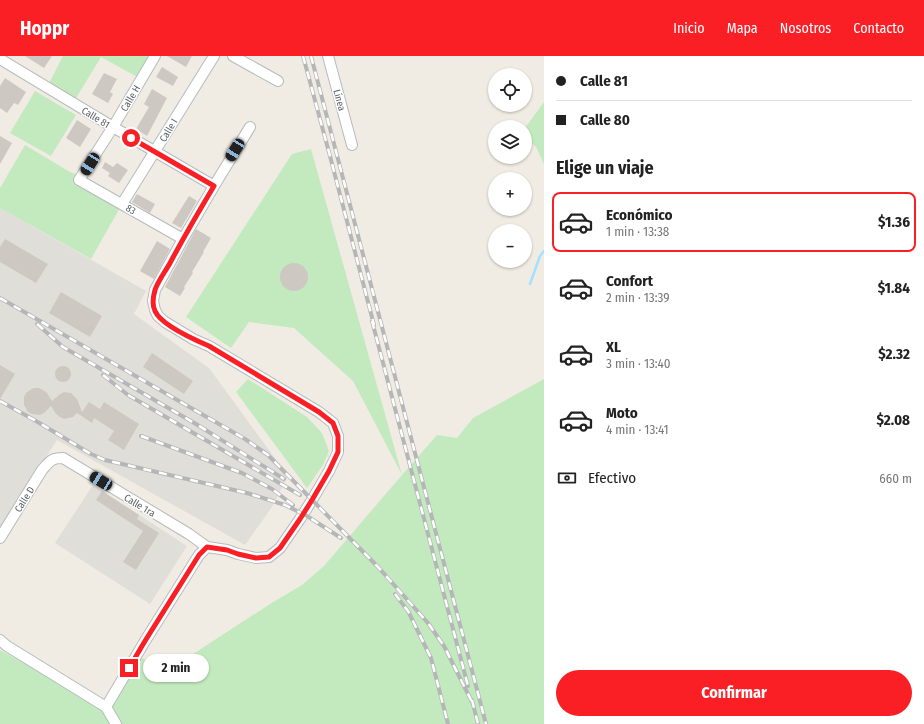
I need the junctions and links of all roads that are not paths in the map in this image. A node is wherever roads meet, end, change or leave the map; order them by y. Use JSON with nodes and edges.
{"nodes":[{"id":1,"x":155,"y":56,"type":"edge"},
{"id":2,"x":214,"y":56,"type":"edge"},
{"id":3,"x":233,"y":56,"type":"edge"},
{"id":4,"x":328,"y":56,"type":"edge"},
{"id":5,"x":0,"y":59,"type":"edge"},
{"id":6,"x":278,"y":81,"type":"dead end"},
{"id":7,"x":113,"y":127,"type":"junction"},
{"id":8,"x":250,"y":127,"type":"dead end"},
{"id":9,"x":352,"y":145,"type":"dead end"},
{"id":10,"x":155,"y":152,"type":"junction"},
{"id":11,"x":79,"y":180,"type":"joint"},
{"id":12,"x":214,"y":186,"type":"junction"},
{"id":13,"x":122,"y":204,"type":"junction"},
{"id":14,"x":183,"y":239,"type":"junction"},
{"id":15,"x":50,"y":462,"type":"joint"},
{"id":16,"x":0,"y":538,"type":"edge"},
{"id":17,"x":207,"y":547,"type":"junction"},
{"id":18,"x":0,"y":640,"type":"edge"},
{"id":19,"x":106,"y":707,"type":"junction"},
{"id":20,"x":116,"y":724,"type":"edge"}],
"edges":[{"from":1,"to":7,"type":"street","name":"Calle H"},
{"from":2,"to":10,"type":"street","name":"Calle I"},
{"from":3,"to":6,"type":"street"},
{"from":4,"to":9,"type":"street","name":"Línea"},
{"from":5,"to":7,"type":"street","name":"Calle 81"},
{"from":7,"to":10,"type":"street","name":"Calle 81"},
{"from":7,"to":11,"type":"street","name":"Calle H"},
{"from":8,"to":12,"type":"street"},
{"from":10,"to":12,"type":"street","name":"Calle 81"},
{"from":10,"to":13,"type":"street","name":"Calle I"},
{"from":11,"to":13,"type":"street","name":"83"},
{"from":12,"to":14,"type":"street"},
{"from":13,"to":14,"type":"street","name":"83"},
{"from":14,"to":17,"type":"street"},
{"from":15,"to":16,"type":"street","name":"Calle D"},
{"from":15,"to":17,"type":"street","name":"Calle 1ra"},
{"from":17,"to":19,"type":"street"},
{"from":18,"to":19,"type":"street"},
{"from":19,"to":20,"type":"street"}]}
